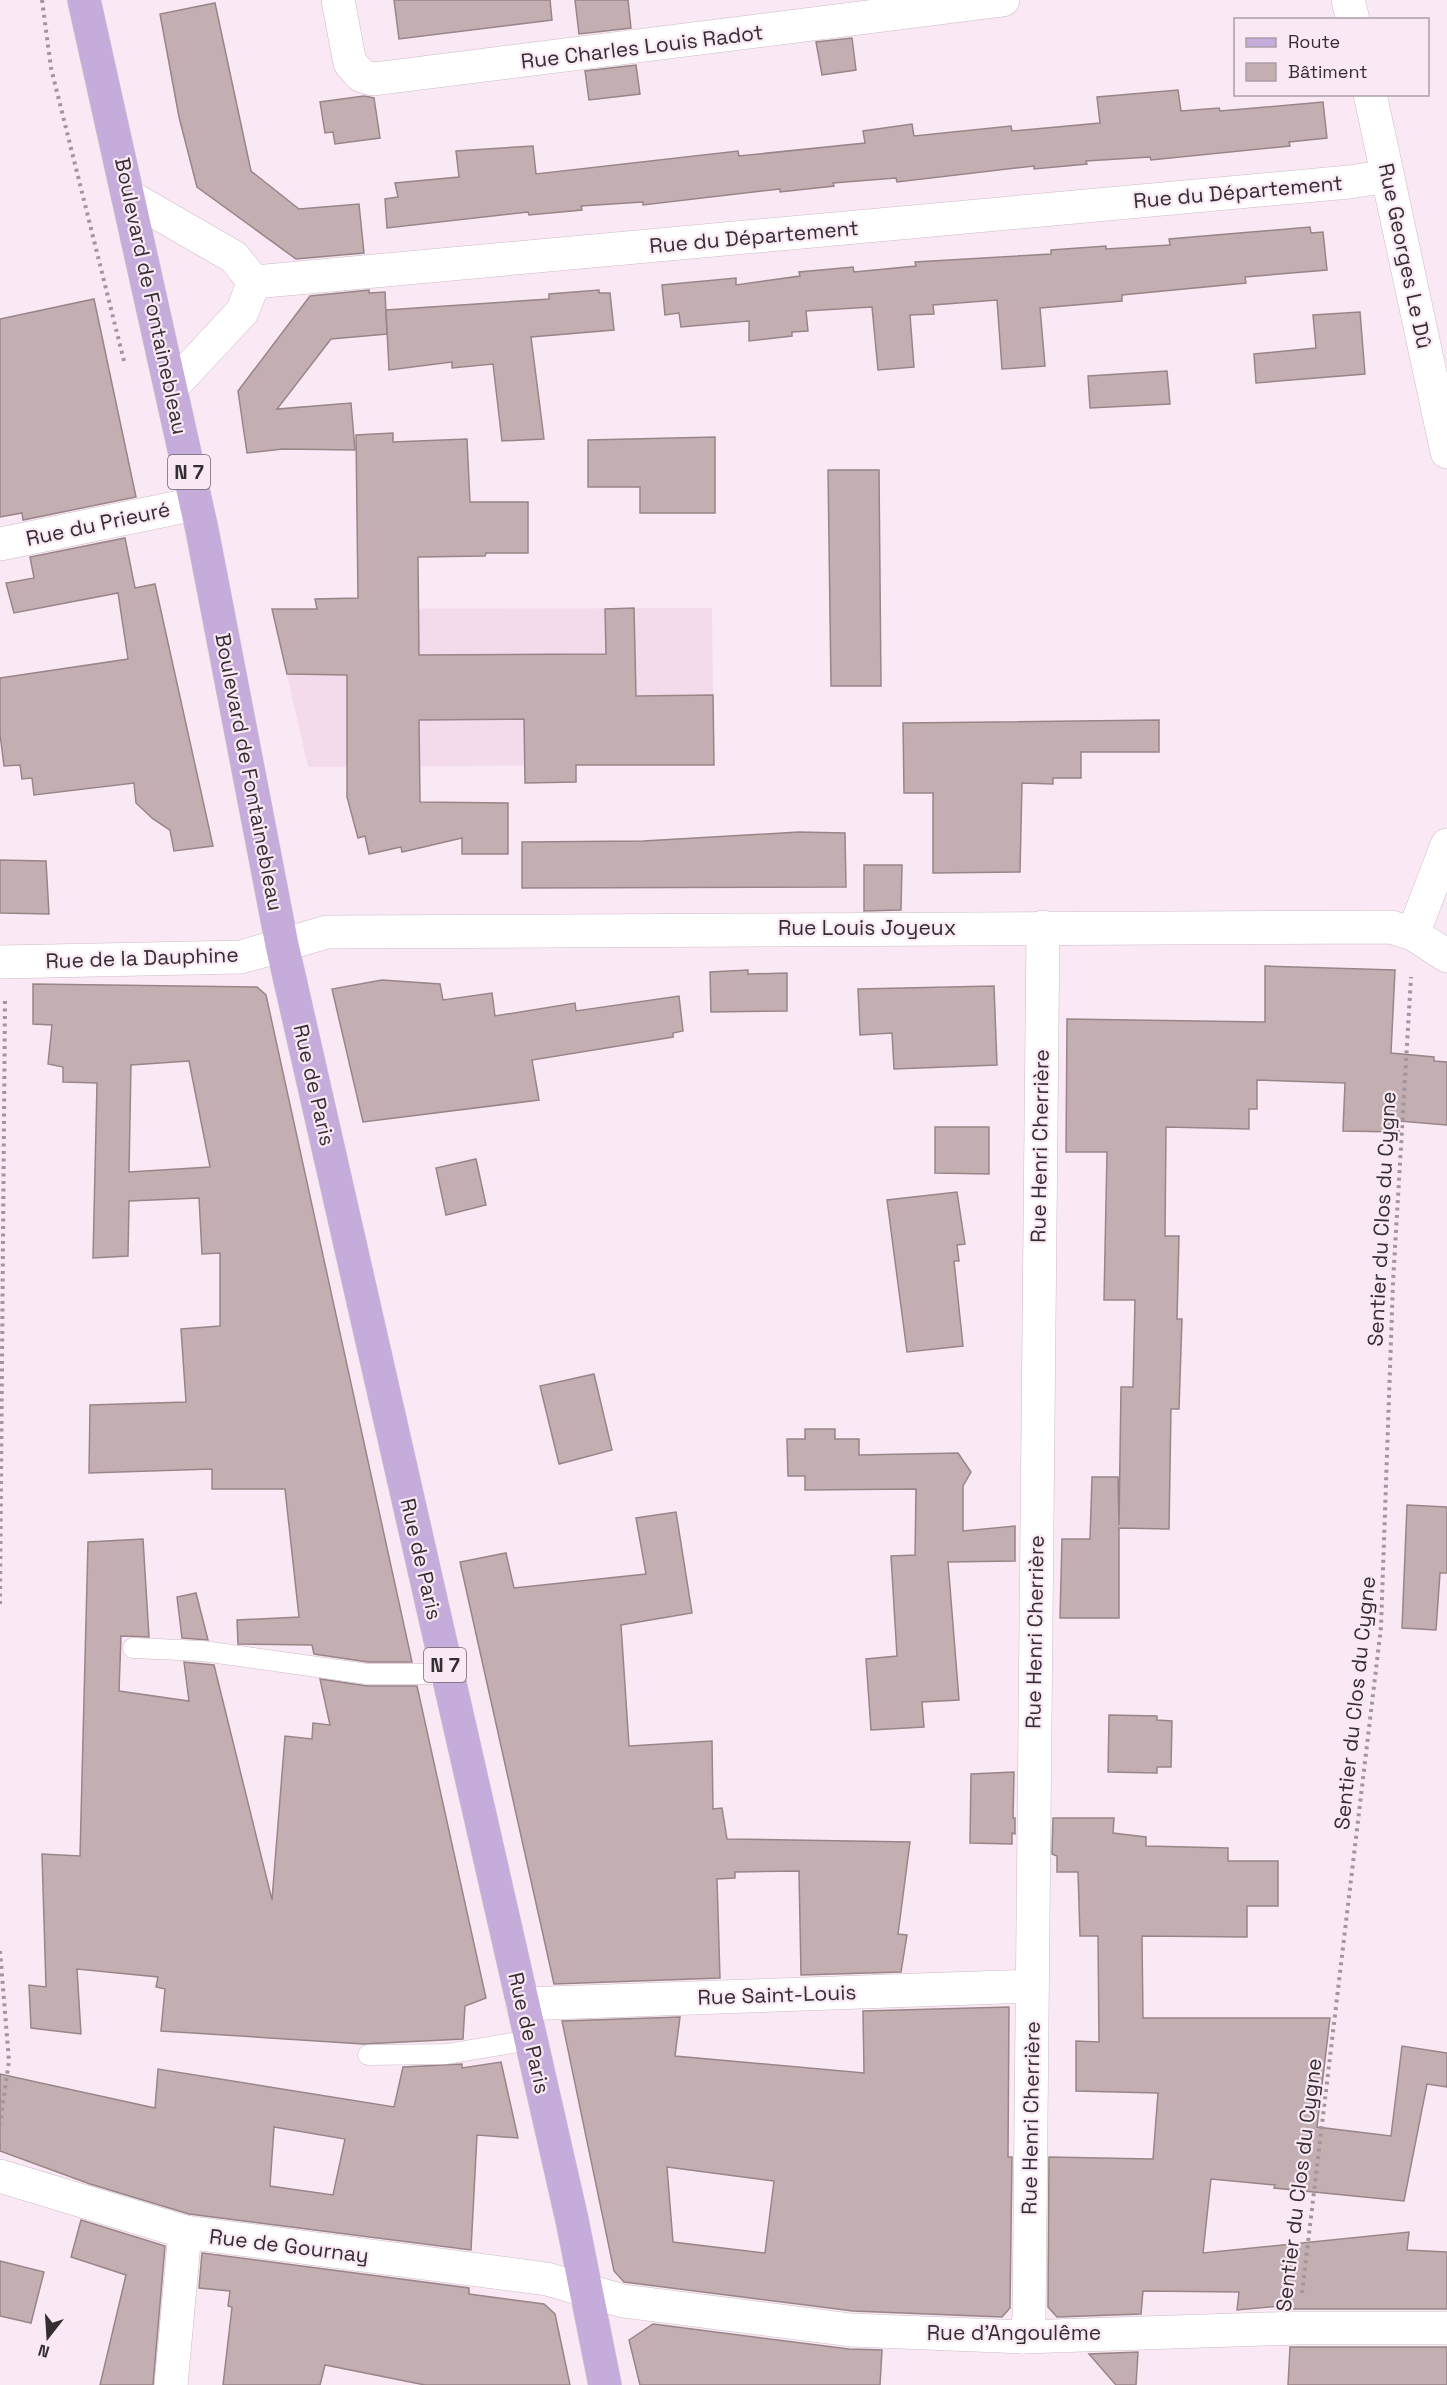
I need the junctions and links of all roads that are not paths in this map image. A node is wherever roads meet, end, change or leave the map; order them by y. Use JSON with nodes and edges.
{"nodes":[{"id":1,"x":84,"y":0,"type":"edge"},
{"id":2,"x":338,"y":0,"type":"edge"},
{"id":3,"x":1003,"y":0,"type":"edge"},
{"id":4,"x":1348,"y":0,"type":"edge"},
{"id":5,"x":1352,"y":18,"type":"edge"},
{"id":6,"x":1370,"y":96,"type":"edge"},
{"id":7,"x":1388,"y":176,"type":"junction"},
{"id":8,"x":130,"y":197,"type":"junction"},
{"id":9,"x":254,"y":282,"type":"junction"},
{"id":10,"x":172,"y":387,"type":"junction"},
{"id":11,"x":1447,"y":452,"type":"edge"},
{"id":12,"x":195,"y":504,"type":"junction"},
{"id":13,"x":0,"y":544,"type":"edge"},
{"id":14,"x":1447,"y":845,"type":"edge"},
{"id":15,"x":1043,"y":927,"type":"junction"},
{"id":16,"x":1413,"y":934,"type":"junction"},
{"id":17,"x":282,"y":945,"type":"junction"},
{"id":18,"x":1447,"y":956,"type":"edge"},
{"id":19,"x":3,"y":962,"type":"edge"},
{"id":20,"x":133,"y":1648,"type":"dead end"},
{"id":21,"x":447,"y":1674,"type":"junction"},
{"id":22,"x":1032,"y":1986,"type":"junction"},
{"id":23,"x":522,"y":2004,"type":"junction"},
{"id":24,"x":530,"y":2040,"type":"junction"},
{"id":25,"x":369,"y":2055,"type":"dead end"},
{"id":26,"x":0,"y":2176,"type":"edge"},
{"id":27,"x":186,"y":2232,"type":"junction"},
{"id":28,"x":585,"y":2288,"type":"junction"},
{"id":29,"x":1447,"y":2328,"type":"edge"},
{"id":30,"x":1023,"y":2337,"type":"junction"},
{"id":31,"x":171,"y":2385,"type":"edge"},
{"id":32,"x":605,"y":2385,"type":"edge"}],
"edges":[{"from":1,"to":8,"type":"main road","name":"Boulevard de Fontainebleau","number":"N 7"},
{"from":2,"to":3,"type":"street","name":"Rue Charles Louis Radot"},
{"from":4,"to":5,"type":"street"},
{"from":6,"to":7,"type":"street","name":"Rue Georges Le Dû"},
{"from":7,"to":9,"type":"street","name":"Rue du Département"},
{"from":7,"to":11,"type":"street","name":"Rue Georges Le Dû"},
{"from":8,"to":9,"type":"street"},
{"from":8,"to":10,"type":"main road","name":"Boulevard de Fontainebleau","number":"N 7"},
{"from":9,"to":10,"type":"street"},
{"from":10,"to":12,"type":"main road","name":"Boulevard de Fontainebleau","number":"N 7"},
{"from":12,"to":13,"type":"street","name":"Rue du Prieuré"},
{"from":12,"to":17,"type":"main road","name":"Boulevard de Fontainebleau","number":"N 7"},
{"from":14,"to":16,"type":"street"},
{"from":15,"to":16,"type":"street","name":"Rue Louis Joyeux"},
{"from":15,"to":17,"type":"street","name":"Rue Louis Joyeux"},
{"from":15,"to":22,"type":"street","name":"Rue Henri Cherrière"},
{"from":16,"to":18,"type":"street","name":"Rue Louis Joyeux"},
{"from":17,"to":19,"type":"street","name":"Rue de la Dauphine"},
{"from":17,"to":21,"type":"main road","name":"Rue de Paris","number":"N 7"},
{"from":20,"to":21,"type":"lane"},
{"from":21,"to":23,"type":"main road","name":"Rue de Paris","number":"N 7"},
{"from":22,"to":23,"type":"street","name":"Rue Saint-Louis"},
{"from":22,"to":30,"type":"street","name":"Rue Henri Cherrière"},
{"from":23,"to":24,"type":"main road","name":"Rue de Paris","number":"N 7"},
{"from":24,"to":25,"type":"lane"},
{"from":24,"to":28,"type":"main road","name":"Rue de Paris","number":"N 7"},
{"from":26,"to":27,"type":"street","name":"Rue de Gournay"},
{"from":27,"to":28,"type":"street","name":"Rue de Gournay"},
{"from":27,"to":31,"type":"street"},
{"from":28,"to":30,"type":"street","name":"Rue d'Angoulême"},
{"from":28,"to":32,"type":"main road","name":"Rue de Paris","number":"N 7"},
{"from":29,"to":30,"type":"street","name":"Rue d'Angoulême"}]}
